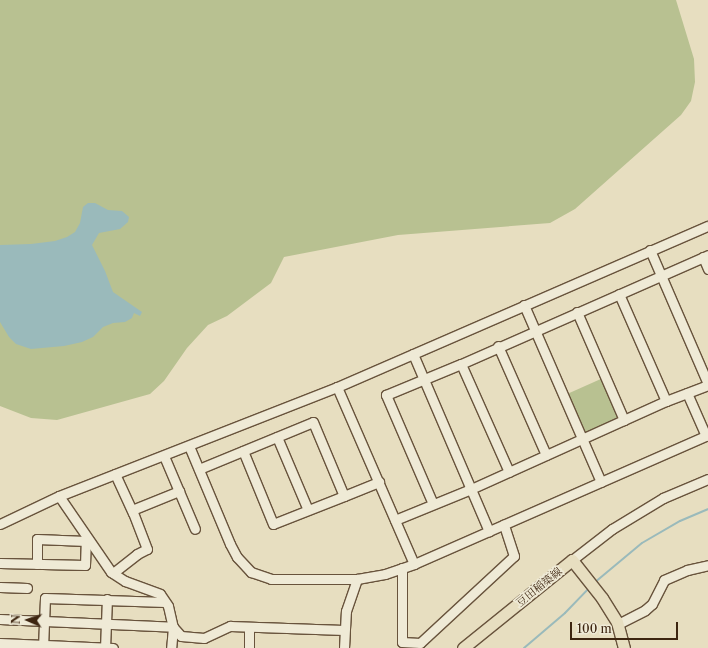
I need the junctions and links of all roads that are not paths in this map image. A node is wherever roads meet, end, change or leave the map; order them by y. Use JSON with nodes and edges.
{"nodes":[{"id":1,"x":708,"y":226,"type":"edge"},
{"id":2,"x":650,"y":250,"type":"junction"},
{"id":3,"x":706,"y":256,"type":"edge"},
{"id":4,"x":708,"y":268,"type":"edge"},
{"id":5,"x":661,"y":276,"type":"junction"},
{"id":6,"x":619,"y":294,"type":"junction"},
{"id":7,"x":524,"y":305,"type":"junction"},
{"id":8,"x":577,"y":312,"type":"junction"},
{"id":9,"x":536,"y":330,"type":"junction"},
{"id":10,"x":498,"y":346,"type":"junction"},
{"id":11,"x":413,"y":354,"type":"junction"},
{"id":12,"x":461,"y":364,"type":"junction"},
{"id":13,"x":424,"y":379,"type":"junction"},
{"id":14,"x":708,"y":384,"type":"edge"},
{"id":15,"x":337,"y":387,"type":"junction"},
{"id":16,"x":687,"y":393,"type":"junction"},
{"id":17,"x":666,"y":401,"type":"junction"},
{"id":18,"x":624,"y":420,"type":"junction"},
{"id":19,"x":707,"y":435,"type":"edge"},
{"id":20,"x":277,"y":437,"type":"junction"},
{"id":21,"x":583,"y":439,"type":"junction"},
{"id":22,"x":189,"y":446,"type":"junction"},
{"id":23,"x":243,"y":451,"type":"junction"},
{"id":24,"x":546,"y":455,"type":"junction"},
{"id":25,"x":164,"y":456,"type":"junction"},
{"id":26,"x":199,"y":469,"type":"junction"},
{"id":27,"x":508,"y":472,"type":"junction"},
{"id":28,"x":115,"y":474,"type":"junction"},
{"id":29,"x":708,"y":478,"type":"edge"},
{"id":30,"x":379,"y":482,"type":"junction"},
{"id":31,"x":602,"y":482,"type":"junction"},
{"id":32,"x":471,"y":489,"type":"junction"},
{"id":33,"x":179,"y":491,"type":"junction"},
{"id":34,"x":59,"y":496,"type":"junction"},
{"id":35,"x":344,"y":496,"type":"junction"},
{"id":36,"x":433,"y":504,"type":"junction"},
{"id":37,"x":132,"y":510,"type":"junction"},
{"id":38,"x":308,"y":510,"type":"junction"},
{"id":39,"x":395,"y":520,"type":"junction"},
{"id":40,"x":0,"y":524,"type":"edge"},
{"id":41,"x":504,"y":525,"type":"junction"},
{"id":42,"x":195,"y":529,"type":"dead end"},
{"id":43,"x":489,"y":531,"type":"junction"},
{"id":44,"x":86,"y":539,"type":"junction"},
{"id":45,"x":572,"y":560,"type":"junction"},
{"id":46,"x":0,"y":563,"type":"edge"},
{"id":47,"x":37,"y":564,"type":"junction"},
{"id":48,"x":414,"y":564,"type":"junction"},
{"id":49,"x":708,"y":565,"type":"edge"},
{"id":50,"x":402,"y":568,"type":"junction"},
{"id":51,"x":113,"y":573,"type":"junction"},
{"id":52,"x":357,"y":579,"type":"junction"},
{"id":53,"x":0,"y":587,"type":"edge"},
{"id":54,"x":27,"y":588,"type":"dead end"},
{"id":55,"x":107,"y":599,"type":"junction"},
{"id":56,"x":165,"y":602,"type":"junction"},
{"id":57,"x":0,"y":619,"type":"edge"},
{"id":58,"x":44,"y":621,"type":"junction"},
{"id":59,"x":106,"y":623,"type":"junction"},
{"id":60,"x":617,"y":623,"type":"junction"},
{"id":61,"x":173,"y":627,"type":"junction"},
{"id":62,"x":249,"y":627,"type":"junction"},
{"id":63,"x":344,"y":630,"type":"junction"},
{"id":64,"x":0,"y":643,"type":"edge"},
{"id":65,"x":43,"y":647,"type":"edge"},
{"id":66,"x":106,"y":648,"type":"edge"},
{"id":67,"x":113,"y":648,"type":"edge"},
{"id":68,"x":171,"y":648,"type":"edge"},
{"id":69,"x":249,"y":648,"type":"edge"},
{"id":70,"x":344,"y":648,"type":"edge"},
{"id":71,"x":463,"y":648,"type":"edge"},
{"id":72,"x":624,"y":648,"type":"edge"}],
"edges":[{"from":1,"to":2,"type":"street"},
{"from":2,"to":5,"type":"street"},
{"from":2,"to":7,"type":"street"},
{"from":3,"to":4,"type":"street"},
{"from":3,"to":5,"type":"street"},
{"from":5,"to":6,"type":"street"},
{"from":5,"to":14,"type":"street"},
{"from":6,"to":8,"type":"street"},
{"from":6,"to":17,"type":"street"},
{"from":7,"to":9,"type":"street"},
{"from":7,"to":11,"type":"street"},
{"from":8,"to":9,"type":"street"},
{"from":8,"to":18,"type":"street"},
{"from":9,"to":10,"type":"street"},
{"from":9,"to":21,"type":"street"},
{"from":10,"to":12,"type":"street"},
{"from":10,"to":24,"type":"street"},
{"from":11,"to":13,"type":"street"},
{"from":11,"to":15,"type":"street"},
{"from":12,"to":13,"type":"street"},
{"from":12,"to":27,"type":"street"},
{"from":13,"to":32,"type":"street"},
{"from":13,"to":36,"type":"street"},
{"from":14,"to":16,"type":"street"},
{"from":15,"to":22,"type":"street"},
{"from":15,"to":30,"type":"street"},
{"from":16,"to":17,"type":"street"},
{"from":16,"to":19,"type":"street"},
{"from":17,"to":18,"type":"street"},
{"from":18,"to":21,"type":"street"},
{"from":19,"to":31,"type":"street"},
{"from":20,"to":23,"type":"street"},
{"from":20,"to":35,"type":"street"},
{"from":20,"to":38,"type":"street"},
{"from":21,"to":24,"type":"street"},
{"from":21,"to":31,"type":"street"},
{"from":22,"to":25,"type":"street"},
{"from":22,"to":26,"type":"street"},
{"from":23,"to":26,"type":"street"},
{"from":23,"to":38,"type":"street"},
{"from":24,"to":27,"type":"street"},
{"from":25,"to":28,"type":"street"},
{"from":25,"to":33,"type":"street"},
{"from":26,"to":52,"type":"street"},
{"from":27,"to":32,"type":"street"},
{"from":28,"to":34,"type":"street"},
{"from":28,"to":37,"type":"street"},
{"from":29,"to":45,"type":"street"},
{"from":30,"to":35,"type":"street"},
{"from":30,"to":39,"type":"street"},
{"from":31,"to":41,"type":"street"},
{"from":32,"to":36,"type":"street"},
{"from":32,"to":43,"type":"street"},
{"from":33,"to":37,"type":"street"},
{"from":33,"to":42,"type":"street"},
{"from":34,"to":40,"type":"street"},
{"from":34,"to":44,"type":"street"},
{"from":35,"to":38,"type":"street"},
{"from":36,"to":39,"type":"street"},
{"from":37,"to":51,"type":"street"},
{"from":39,"to":48,"type":"street"},
{"from":41,"to":43,"type":"street"},
{"from":41,"to":50,"type":"street"},
{"from":43,"to":48,"type":"street"},
{"from":44,"to":47,"type":"street"},
{"from":44,"to":47,"type":"street"},
{"from":44,"to":51,"type":"street"},
{"from":45,"to":60,"type":"main road","name":"豆田稲築線"},
{"from":45,"to":71,"type":"main road","name":"豆田稲築線"},
{"from":46,"to":47,"type":"street"},
{"from":48,"to":50,"type":"street"},
{"from":49,"to":60,"type":"street"},
{"from":50,"to":52,"type":"street"},
{"from":51,"to":56,"type":"street"},
{"from":52,"to":63,"type":"street"},
{"from":53,"to":54,"type":"street"},
{"from":55,"to":56,"type":"street"},
{"from":55,"to":58,"type":"street"},
{"from":55,"to":59,"type":"street"},
{"from":56,"to":61,"type":"street"},
{"from":57,"to":58,"type":"street"},
{"from":58,"to":59,"type":"street"},
{"from":58,"to":65,"type":"street"},
{"from":59,"to":61,"type":"street"},
{"from":59,"to":66,"type":"street"},
{"from":60,"to":72,"type":"main road","name":"豆田稲築線"},
{"from":61,"to":62,"type":"street"},
{"from":61,"to":68,"type":"street"},
{"from":62,"to":63,"type":"street"},
{"from":62,"to":69,"type":"street"},
{"from":63,"to":70,"type":"street"},
{"from":64,"to":65,"type":"street"},
{"from":65,"to":66,"type":"street"},
{"from":66,"to":67,"type":"street"}]}
